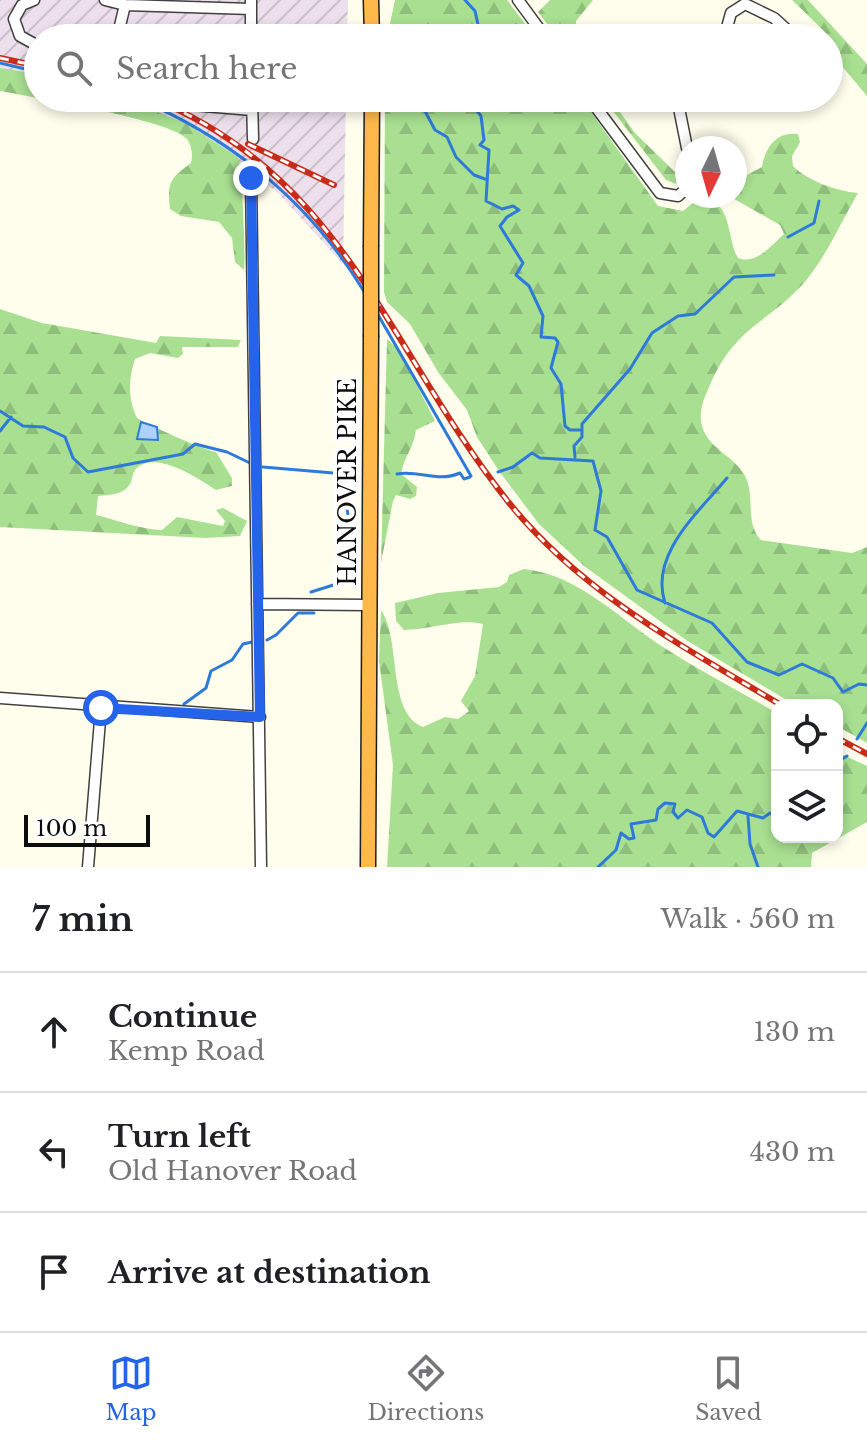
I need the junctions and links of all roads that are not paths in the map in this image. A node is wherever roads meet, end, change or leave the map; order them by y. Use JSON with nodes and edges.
{"nodes":[{"id":1,"x":34,"y":0,"type":"edge"},
{"id":2,"x":105,"y":0,"type":"edge"},
{"id":3,"x":371,"y":0,"type":"edge"},
{"id":4,"x":518,"y":0,"type":"edge"},
{"id":5,"x":251,"y":4,"type":"edge"},
{"id":6,"x":125,"y":5,"type":"junction"},
{"id":7,"x":120,"y":24,"type":"edge"},
{"id":8,"x":372,"y":24,"type":"edge"},
{"id":9,"x":536,"y":24,"type":"edge"},
{"id":10,"x":728,"y":24,"type":"edge"},
{"id":11,"x":781,"y":24,"type":"edge"},
{"id":12,"x":24,"y":38,"type":"edge"},
{"id":13,"x":252,"y":112,"type":"edge"},
{"id":14,"x":372,"y":112,"type":"edge"},
{"id":15,"x":599,"y":112,"type":"edge"},
{"id":16,"x":680,"y":112,"type":"edge"},
{"id":17,"x":685,"y":136,"type":"edge"},
{"id":18,"x":253,"y":139,"type":"dead end"},
{"id":19,"x":251,"y":178,"type":"dead end"},
{"id":20,"x":675,"y":196,"type":"edge"},
{"id":21,"x":257,"y":604,"type":"junction"},
{"id":22,"x":369,"y":605,"type":"junction"},
{"id":23,"x":0,"y":698,"type":"edge"},
{"id":24,"x":101,"y":708,"type":"junction"},
{"id":25,"x":260,"y":717,"type":"junction"},
{"id":26,"x":88,"y":867,"type":"edge"},
{"id":27,"x":261,"y":867,"type":"edge"},
{"id":28,"x":368,"y":867,"type":"edge"}],
"edges":[{"from":1,"to":12,"type":"street"},
{"from":2,"to":6,"type":"street"},
{"from":3,"to":8,"type":"highway"},
{"from":4,"to":9,"type":"street"},
{"from":5,"to":6,"type":"street"},
{"from":6,"to":7,"type":"street"},
{"from":10,"to":11,"type":"street"},
{"from":13,"to":18,"type":"street"},
{"from":14,"to":22,"type":"highway","name":"HANOVER PIKE","bridge":true},
{"from":15,"to":20,"type":"street"},
{"from":16,"to":17,"type":"street"},
{"from":19,"to":21,"type":"street"},
{"from":21,"to":22,"type":"street"},
{"from":21,"to":25,"type":"street"},
{"from":22,"to":28,"type":"highway","name":"HANOVER PIKE"},
{"from":23,"to":24,"type":"street"},
{"from":24,"to":25,"type":"street"},
{"from":24,"to":26,"type":"street"},
{"from":25,"to":27,"type":"street"}]}
